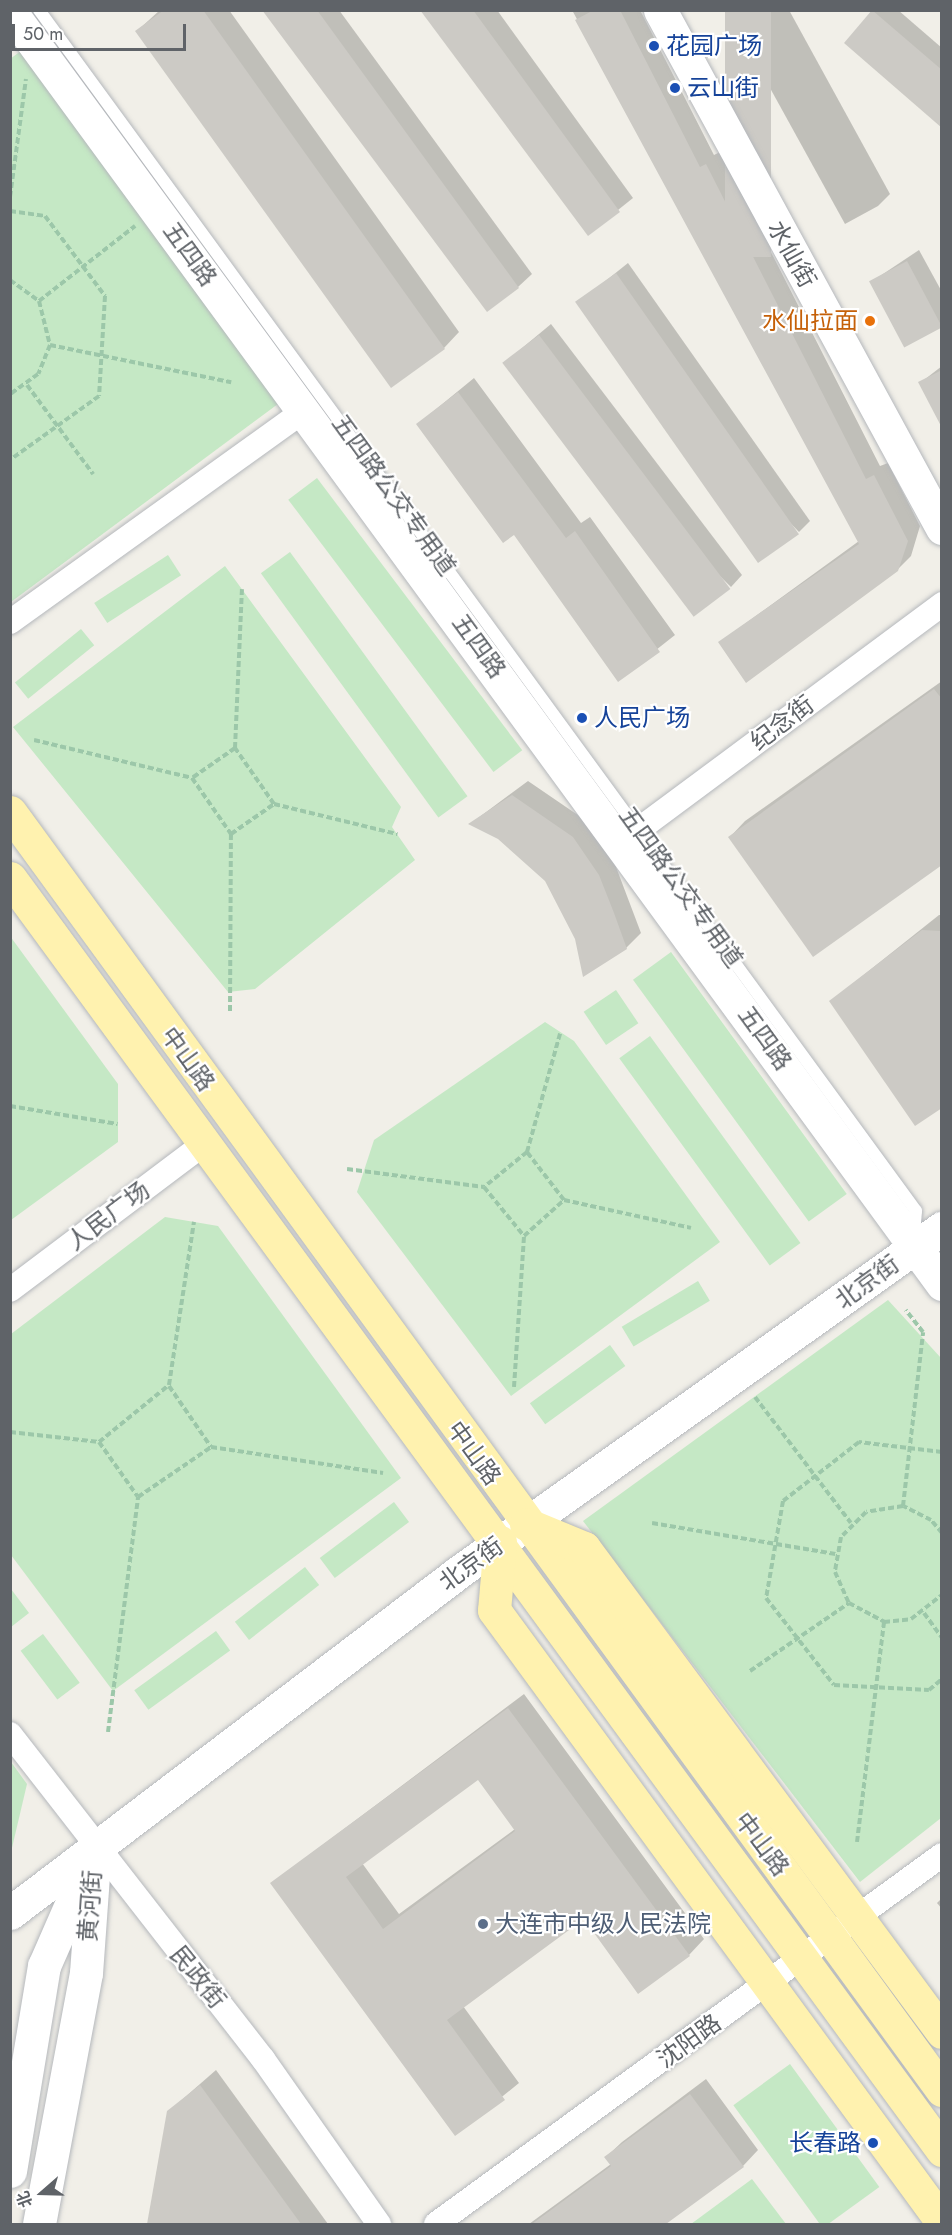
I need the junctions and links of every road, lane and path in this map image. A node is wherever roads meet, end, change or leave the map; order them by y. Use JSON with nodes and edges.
{"nodes":[{"id":1,"x":660,"y":10,"type":"edge"},
{"id":2,"x":28,"y":18,"type":"edge"},
{"id":3,"x":27,"y":72,"type":"dead end"},
{"id":4,"x":10,"y":197,"type":"edge"},
{"id":5,"x":10,"y":211,"type":"edge"},
{"id":6,"x":143,"y":220,"type":"dead end"},
{"id":7,"x":83,"y":267,"type":"junction"},
{"id":8,"x":10,"y":280,"type":"edge"},
{"id":9,"x":39,"y":302,"type":"junction"},
{"id":10,"x":50,"y":345,"type":"junction"},
{"id":11,"x":101,"y":355,"type":"junction"},
{"id":12,"x":231,"y":382,"type":"dead end"},
{"id":13,"x":27,"y":385,"type":"junction"},
{"id":14,"x":10,"y":394,"type":"edge"},
{"id":15,"x":306,"y":409,"type":"junction"},
{"id":16,"x":57,"y":426,"type":"junction"},
{"id":17,"x":10,"y":460,"type":"edge"},
{"id":18,"x":93,"y":474,"type":"dead end"},
{"id":19,"x":942,"y":528,"type":"edge"},
{"id":20,"x":242,"y":589,"type":"dead end"},
{"id":21,"x":942,"y":604,"type":"edge"},
{"id":22,"x":10,"y":622,"type":"edge"},
{"id":23,"x":34,"y":740,"type":"dead end"},
{"id":24,"x":235,"y":748,"type":"junction"},
{"id":25,"x":192,"y":778,"type":"junction"},
{"id":26,"x":274,"y":804,"type":"junction"},
{"id":27,"x":10,"y":812,"type":"edge"},
{"id":28,"x":231,"y":834,"type":"junction"},
{"id":29,"x":397,"y":834,"type":"dead end"},
{"id":30,"x":630,"y":836,"type":"junction"},
{"id":31,"x":10,"y":878,"type":"edge"},
{"id":32,"x":230,"y":1011,"type":"dead end"},
{"id":33,"x":560,"y":1034,"type":"dead end"},
{"id":34,"x":10,"y":1106,"type":"edge"},
{"id":35,"x":118,"y":1124,"type":"dead end"},
{"id":36,"x":205,"y":1143,"type":"junction"},
{"id":37,"x":527,"y":1152,"type":"junction"},
{"id":38,"x":347,"y":1169,"type":"dead end"},
{"id":39,"x":484,"y":1187,"type":"junction"},
{"id":40,"x":564,"y":1200,"type":"junction"},
{"id":41,"x":194,"y":1222,"type":"dead end"},
{"id":42,"x":691,"y":1228,"type":"dead end"},
{"id":43,"x":942,"y":1228,"type":"edge"},
{"id":44,"x":524,"y":1236,"type":"junction"},
{"id":45,"x":913,"y":1249,"type":"junction"},
{"id":46,"x":942,"y":1284,"type":"edge"},
{"id":47,"x":10,"y":1290,"type":"edge"},
{"id":48,"x":906,"y":1310,"type":"dead end"},
{"id":49,"x":169,"y":1385,"type":"junction"},
{"id":50,"x":514,"y":1387,"type":"dead end"},
{"id":51,"x":755,"y":1397,"type":"dead end"},
{"id":52,"x":10,"y":1432,"type":"edge"},
{"id":53,"x":99,"y":1442,"type":"junction"},
{"id":54,"x":211,"y":1447,"type":"junction"},
{"id":55,"x":909,"y":1448,"type":"junction"},
{"id":56,"x":942,"y":1452,"type":"edge"},
{"id":57,"x":383,"y":1473,"type":"dead end"},
{"id":58,"x":815,"y":1476,"type":"junction"},
{"id":59,"x":571,"y":1492,"type":"junction"},
{"id":60,"x":138,"y":1497,"type":"junction"},
{"id":61,"x":470,"y":1503,"type":"junction"},
{"id":62,"x":903,"y":1506,"type":"junction"},
{"id":63,"x":652,"y":1523,"type":"dead end"},
{"id":64,"x":851,"y":1523,"type":"junction"},
{"id":65,"x":942,"y":1532,"type":"edge"},
{"id":66,"x":513,"y":1533,"type":"junction"},
{"id":67,"x":776,"y":1544,"type":"junction"},
{"id":68,"x":584,"y":1548,"type":"junction"},
{"id":69,"x":835,"y":1554,"type":"junction"},
{"id":70,"x":460,"y":1571,"type":"junction"},
{"id":71,"x":942,"y":1595,"type":"edge"},
{"id":72,"x":849,"y":1603,"type":"junction"},
{"id":73,"x":924,"y":1613,"type":"junction"},
{"id":74,"x":884,"y":1622,"type":"junction"},
{"id":75,"x":798,"y":1638,"type":"junction"},
{"id":76,"x":942,"y":1638,"type":"edge"},
{"id":77,"x":750,"y":1671,"type":"dead end"},
{"id":78,"x":942,"y":1679,"type":"edge"},
{"id":79,"x":876,"y":1688,"type":"junction"},
{"id":80,"x":108,"y":1731,"type":"dead end"},
{"id":81,"x":10,"y":1734,"type":"edge"},
{"id":82,"x":857,"y":1842,"type":"dead end"},
{"id":83,"x":95,"y":1848,"type":"junction"},
{"id":84,"x":942,"y":1855,"type":"edge"},
{"id":85,"x":10,"y":1913,"type":"edge"},
{"id":86,"x":857,"y":1917,"type":"junction"},
{"id":87,"x":830,"y":1936,"type":"junction"},
{"id":88,"x":803,"y":1958,"type":"junction"},
{"id":89,"x":766,"y":1984,"type":"junction"},
{"id":90,"x":942,"y":2032,"type":"edge"},
{"id":91,"x":942,"y":2090,"type":"edge"},
{"id":92,"x":942,"y":2150,"type":"edge"},
{"id":93,"x":10,"y":2171,"type":"edge"},
{"id":94,"x":942,"y":2222,"type":"edge"},
{"id":95,"x":39,"y":2224,"type":"edge"},
{"id":96,"x":379,"y":2224,"type":"edge"},
{"id":97,"x":436,"y":2224,"type":"edge"}],
"edges":[{"from":1,"to":19,"type":"main road","name":"水仙街"},
{"from":2,"to":15,"type":"main road","name":"五四路"},
{"from":2,"to":30,"type":"lane","name":"五四路公交专用道"},
{"from":3,"to":4,"type":"path"},
{"from":5,"to":7,"type":"path"},
{"from":6,"to":7,"type":"path"},
{"from":7,"to":9,"type":"path"},
{"from":7,"to":11,"type":"path"},
{"from":8,"to":9,"type":"path"},
{"from":9,"to":10,"type":"path"},
{"from":10,"to":11,"type":"path"},
{"from":10,"to":13,"type":"path"},
{"from":11,"to":12,"type":"path"},
{"from":11,"to":16,"type":"path"},
{"from":13,"to":14,"type":"path"},
{"from":13,"to":16,"type":"path"},
{"from":15,"to":22,"type":"street"},
{"from":15,"to":30,"type":"main road","name":"五四路"},
{"from":16,"to":17,"type":"path"},
{"from":16,"to":18,"type":"path"},
{"from":20,"to":24,"type":"path"},
{"from":21,"to":30,"type":"street","name":"纪念街"},
{"from":23,"to":25,"type":"path"},
{"from":24,"to":25,"type":"path"},
{"from":24,"to":26,"type":"path"},
{"from":25,"to":28,"type":"path"},
{"from":26,"to":28,"type":"path"},
{"from":26,"to":29,"type":"path"},
{"from":27,"to":66,"type":"main road","name":"中山路"},
{"from":28,"to":32,"type":"path"},
{"from":30,"to":45,"type":"main road","name":"五四路"},
{"from":31,"to":36,"type":"main road","name":"中山路"},
{"from":33,"to":37,"type":"path"},
{"from":34,"to":35,"type":"path"},
{"from":36,"to":47,"type":"street","name":"人民广场"},
{"from":36,"to":61,"type":"main road","name":"中山路"},
{"from":37,"to":39,"type":"path"},
{"from":37,"to":40,"type":"path"},
{"from":38,"to":39,"type":"path"},
{"from":39,"to":44,"type":"path"},
{"from":40,"to":42,"type":"path"},
{"from":40,"to":44,"type":"path"},
{"from":41,"to":49,"type":"path"},
{"from":43,"to":45,"type":"main road","name":"北京街"},
{"from":44,"to":50,"type":"path"},
{"from":45,"to":46,"type":"main road","name":"五四路"},
{"from":45,"to":59,"type":"main road","name":"北京街"},
{"from":48,"to":55,"type":"path"},
{"from":49,"to":53,"type":"path"},
{"from":49,"to":54,"type":"path"},
{"from":51,"to":58,"type":"path"},
{"from":52,"to":53,"type":"path"},
{"from":53,"to":60,"type":"path"},
{"from":54,"to":57,"type":"path"},
{"from":54,"to":60,"type":"path"},
{"from":55,"to":56,"type":"path"},
{"from":55,"to":58,"type":"path"},
{"from":55,"to":62,"type":"path"},
{"from":58,"to":64,"type":"path"},
{"from":58,"to":67,"type":"path"},
{"from":59,"to":66,"type":"main road","name":"北京街"},
{"from":59,"to":68,"type":"main road"},
{"from":60,"to":80,"type":"path"},
{"from":61,"to":66,"type":"main road","name":"中山路"},
{"from":61,"to":70,"type":"main road"},
{"from":62,"to":64,"type":"path"},
{"from":62,"to":65,"type":"path"},
{"from":63,"to":67,"type":"path"},
{"from":64,"to":69,"type":"path"},
{"from":66,"to":68,"type":"main road"},
{"from":66,"to":70,"type":"main road","name":"北京街"},
{"from":66,"to":87,"type":"main road","name":"中山路"},
{"from":66,"to":88,"type":"main road","name":"中山路"},
{"from":66,"to":89,"type":"main road"},
{"from":67,"to":69,"type":"path"},
{"from":67,"to":75,"type":"path"},
{"from":68,"to":86,"type":"main road"},
{"from":69,"to":72,"type":"path"},
{"from":70,"to":83,"type":"main road","name":"北京街"},
{"from":71,"to":73,"type":"path"},
{"from":72,"to":74,"type":"path"},
{"from":72,"to":75,"type":"path"},
{"from":73,"to":74,"type":"path"},
{"from":73,"to":76,"type":"path"},
{"from":74,"to":79,"type":"path"},
{"from":75,"to":77,"type":"path"},
{"from":75,"to":79,"type":"path"},
{"from":78,"to":79,"type":"path"},
{"from":79,"to":82,"type":"path"},
{"from":81,"to":83,"type":"street","name":"民政街"},
{"from":83,"to":85,"type":"main road","name":"北京街"},
{"from":83,"to":93,"type":"main road","name":"黄河街"},
{"from":83,"to":95,"type":"main road","name":"黄河街"},
{"from":83,"to":96,"type":"street","name":"民政街"},
{"from":84,"to":86,"type":"street","name":"沈阳路"},
{"from":86,"to":87,"type":"street","name":"沈阳路"},
{"from":86,"to":90,"type":"main road"},
{"from":87,"to":88,"type":"street","name":"沈阳路"},
{"from":87,"to":91,"type":"main road","name":"中山路"},
{"from":88,"to":89,"type":"street","name":"沈阳路"},
{"from":88,"to":92,"type":"main road","name":"中山路"},
{"from":89,"to":94,"type":"main road"},
{"from":89,"to":97,"type":"street","name":"沈阳路"}]}
